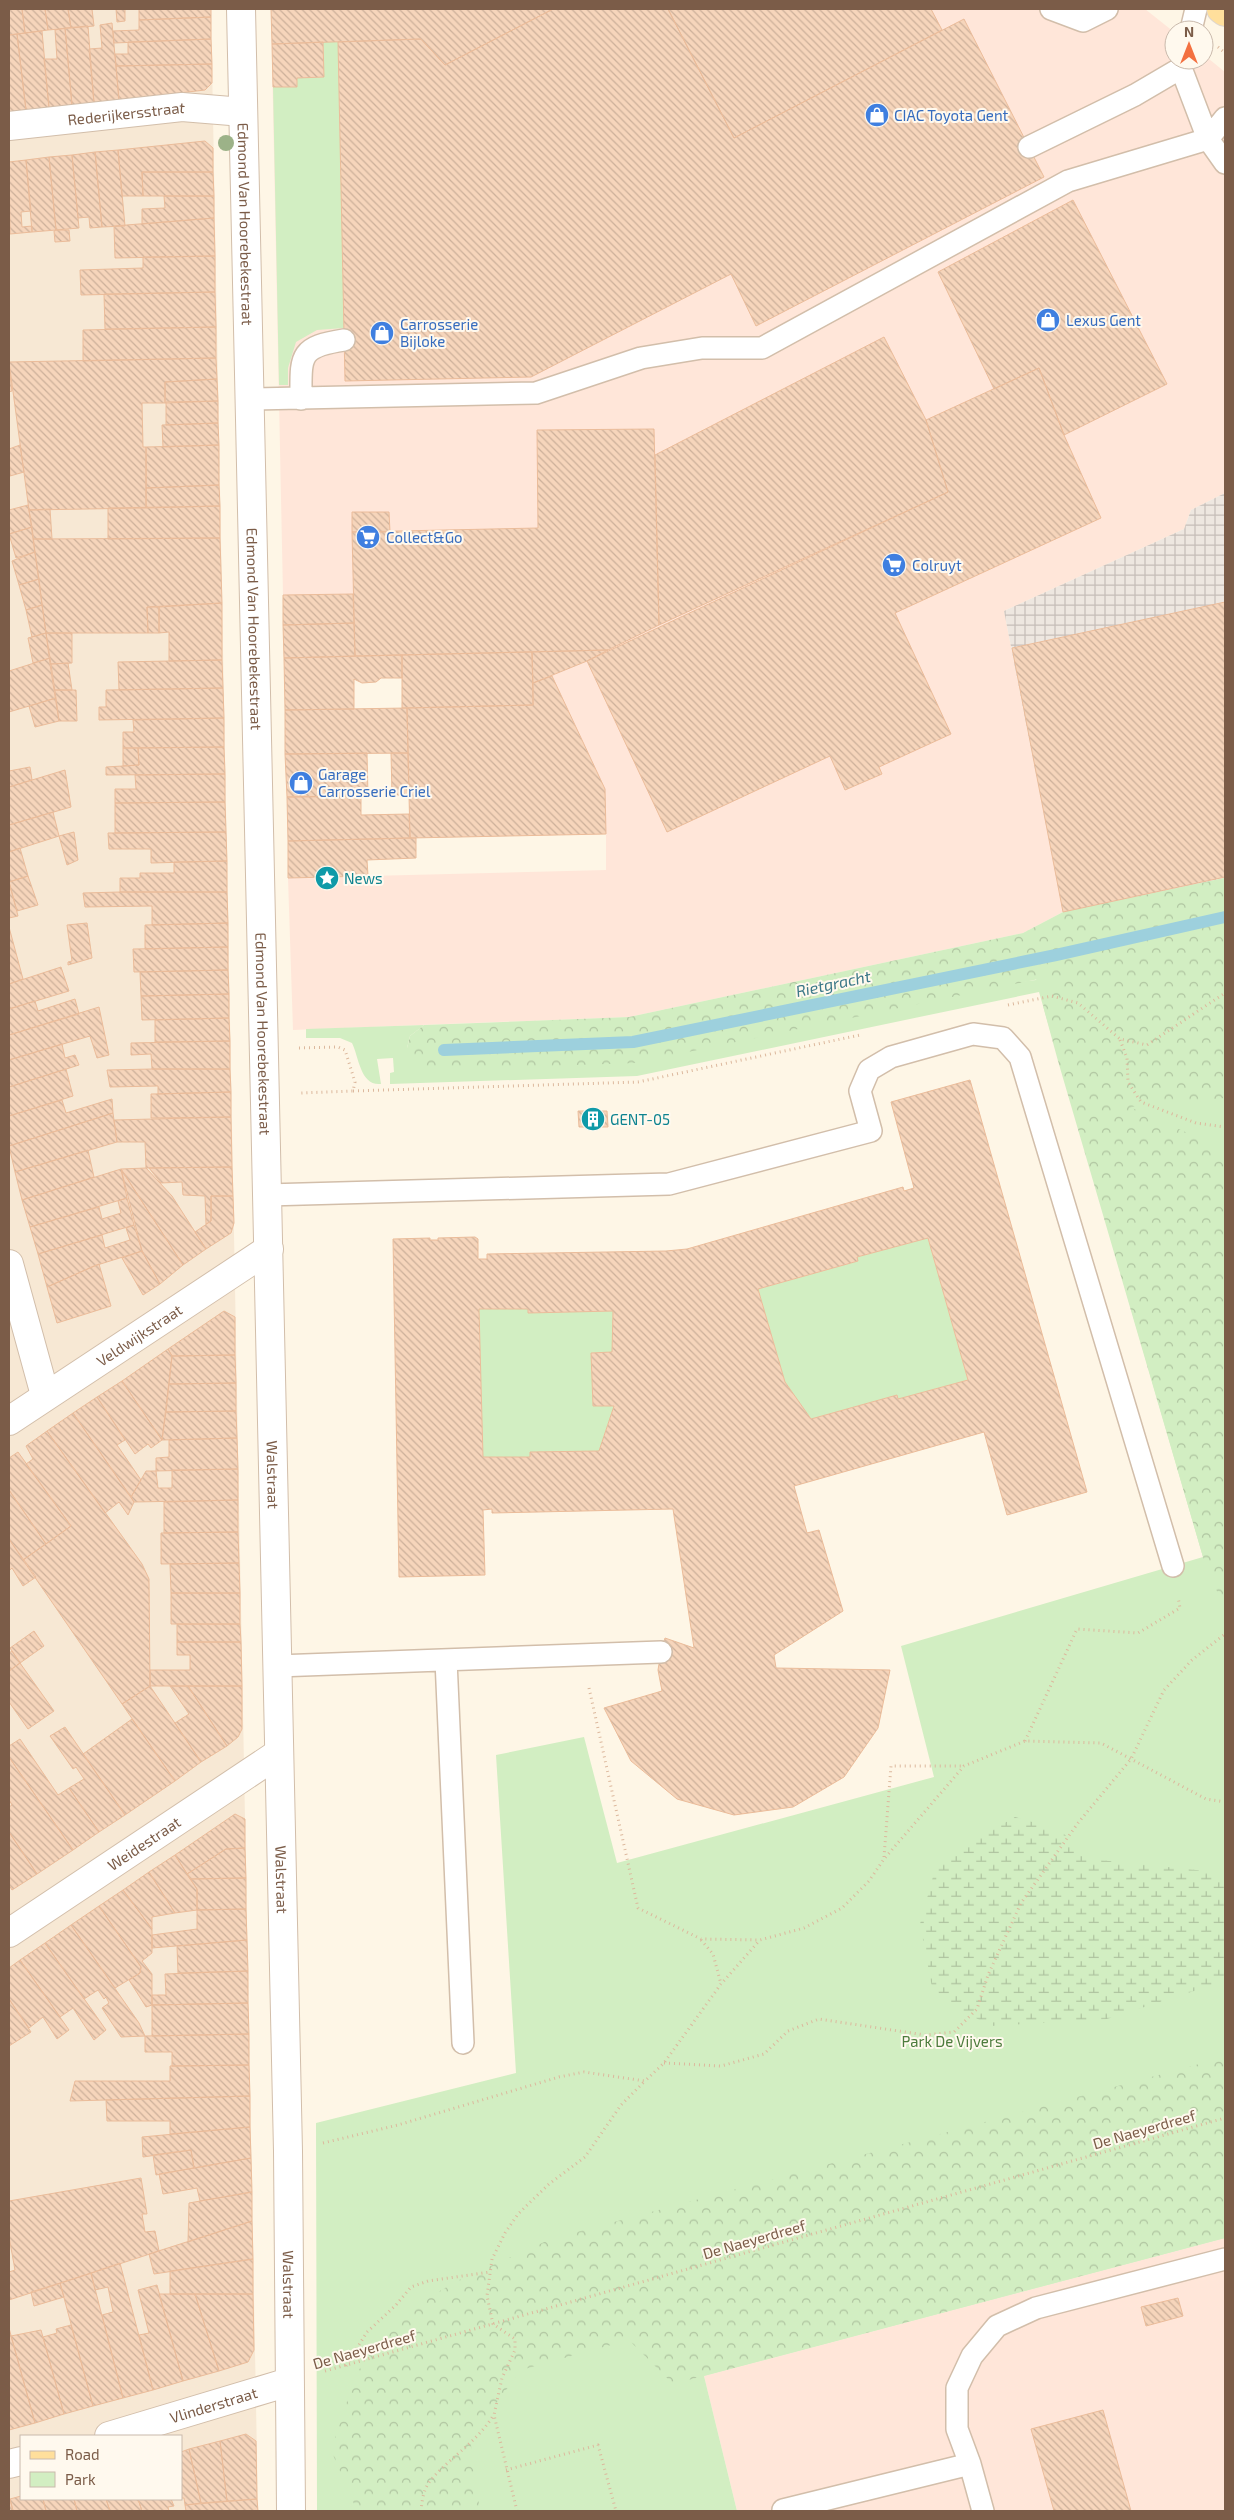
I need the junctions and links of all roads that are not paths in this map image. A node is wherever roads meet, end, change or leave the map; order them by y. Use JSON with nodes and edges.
{"nodes":[{"id":1,"x":242,"y":9,"type":"edge"},
{"id":2,"x":1051,"y":9,"type":"edge"},
{"id":3,"x":1107,"y":9,"type":"edge"},
{"id":4,"x":1222,"y":9,"type":"edge"},
{"id":5,"x":1225,"y":12,"type":"edge"},
{"id":6,"x":1173,"y":70,"type":"edge"},
{"id":7,"x":1184,"y":70,"type":"edge"},
{"id":8,"x":243,"y":112,"type":"junction"},
{"id":9,"x":1225,"y":118,"type":"edge"},
{"id":10,"x":9,"y":126,"type":"edge"},
{"id":11,"x":1208,"y":139,"type":"junction"},
{"id":12,"x":1029,"y":147,"type":"dead end"},
{"id":13,"x":1225,"y":163,"type":"edge"},
{"id":14,"x":344,"y":340,"type":"dead end"},
{"id":15,"x":249,"y":399,"type":"junction"},
{"id":16,"x":301,"y":399,"type":"junction"},
{"id":17,"x":267,"y":1195,"type":"junction"},
{"id":18,"x":269,"y":1249,"type":"junction"},
{"id":19,"x":9,"y":1264,"type":"edge"},
{"id":20,"x":45,"y":1395,"type":"junction"},
{"id":21,"x":9,"y":1420,"type":"edge"},
{"id":22,"x":1173,"y":1566,"type":"road end"},
{"id":23,"x":660,"y":1652,"type":"dead end"},
{"id":24,"x":446,"y":1660,"type":"junction"},
{"id":25,"x":277,"y":1666,"type":"junction"},
{"id":26,"x":279,"y":1753,"type":"junction"},
{"id":27,"x":9,"y":1932,"type":"edge"},
{"id":28,"x":463,"y":2044,"type":"dead end"},
{"id":29,"x":1225,"y":2260,"type":"edge"},
{"id":30,"x":289,"y":2382,"type":"junction"},
{"id":31,"x":112,"y":2435,"type":"edge"},
{"id":32,"x":970,"y":2464,"type":"junction"},
{"id":33,"x":783,"y":2510,"type":"edge"},
{"id":34,"x":291,"y":2511,"type":"edge"},
{"id":35,"x":983,"y":2511,"type":"edge"}],
"edges":[{"from":1,"to":8,"type":"street","name":"Edmond Van Hoorebekestraat"},
{"from":2,"to":3,"type":"lane"},
{"from":4,"to":5,"type":"main road"},
{"from":6,"to":12,"type":"lane"},
{"from":7,"to":11,"type":"lane"},
{"from":8,"to":10,"type":"street","name":"Rederijkersstraat"},
{"from":8,"to":15,"type":"street","name":"Edmond Van Hoorebekestraat"},
{"from":9,"to":11,"type":"lane"},
{"from":11,"to":13,"type":"lane"},
{"from":11,"to":16,"type":"lane"},
{"from":14,"to":16,"type":"lane"},
{"from":15,"to":16,"type":"lane"},
{"from":15,"to":17,"type":"street","name":"Edmond Van Hoorebekestraat"},
{"from":17,"to":18,"type":"street","name":"Edmond Van Hoorebekestraat"},
{"from":17,"to":22,"type":"lane"},
{"from":18,"to":20,"type":"street","name":"Veldwijkstraat"},
{"from":18,"to":25,"type":"street","name":"Walstraat"},
{"from":19,"to":20,"type":"street"},
{"from":20,"to":21,"type":"street","name":"Veldwijkstraat"},
{"from":23,"to":24,"type":"lane"},
{"from":24,"to":25,"type":"lane"},
{"from":24,"to":28,"type":"lane"},
{"from":25,"to":26,"type":"street","name":"Walstraat"},
{"from":26,"to":27,"type":"street","name":"Weidestraat"},
{"from":26,"to":30,"type":"street","name":"Walstraat"},
{"from":29,"to":32,"type":"lane"},
{"from":30,"to":31,"type":"street","name":"Vlinderstraat"},
{"from":30,"to":34,"type":"street","name":"Walstraat"},
{"from":32,"to":33,"type":"lane"},
{"from":32,"to":35,"type":"lane"}]}
